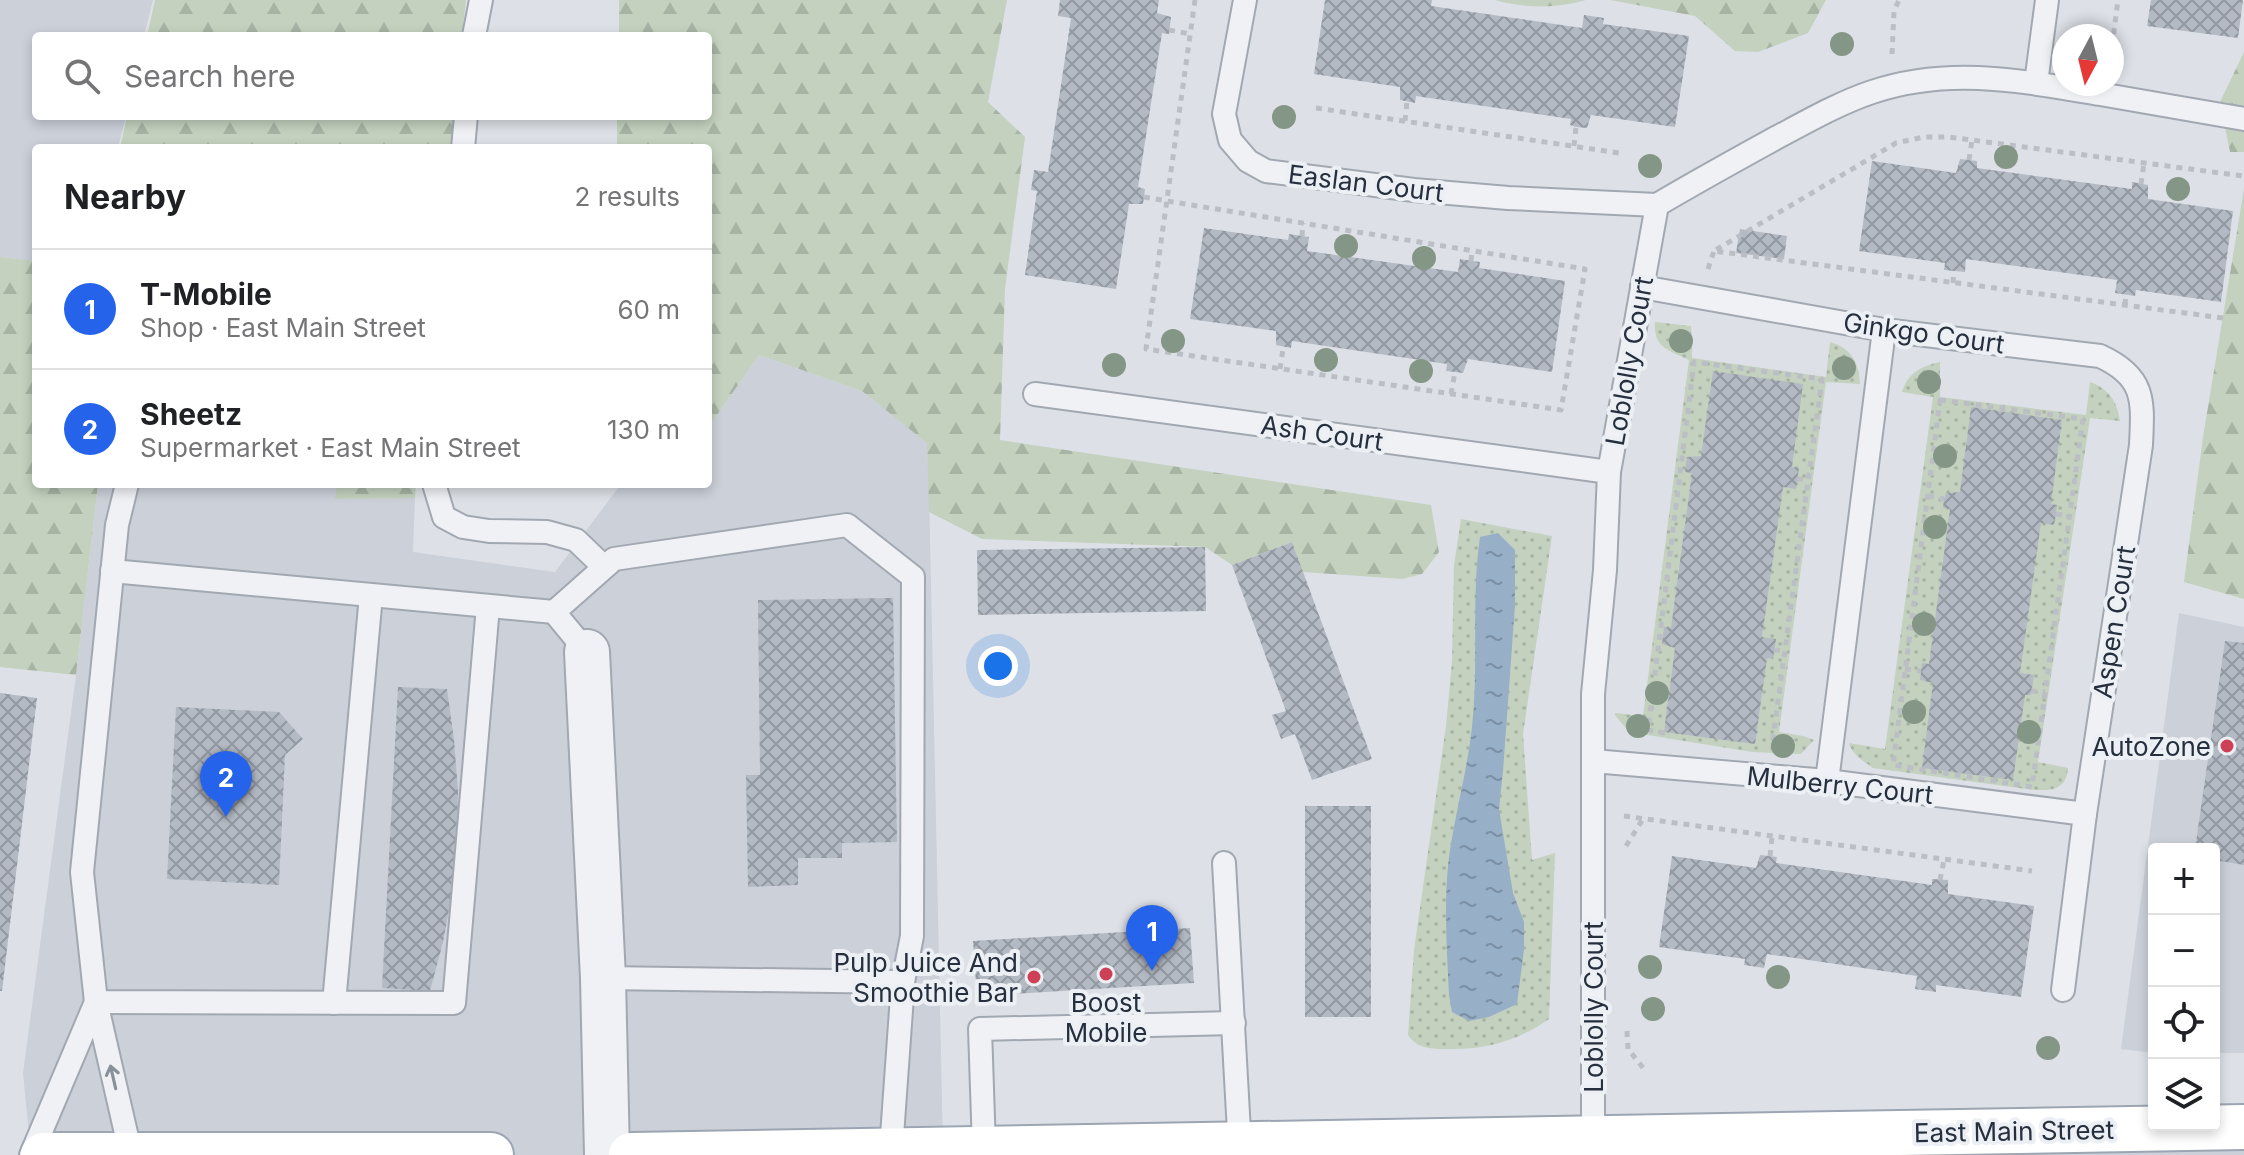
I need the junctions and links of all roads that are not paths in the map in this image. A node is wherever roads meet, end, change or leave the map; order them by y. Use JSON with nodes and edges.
{"nodes":[{"id":1,"x":481,"y":0,"type":"edge"},
{"id":2,"x":1245,"y":0,"type":"edge"},
{"id":3,"x":2047,"y":0,"type":"edge"},
{"id":4,"x":475,"y":32,"type":"edge"},
{"id":5,"x":2036,"y":83,"type":"junction"},
{"id":6,"x":2244,"y":119,"type":"edge"},
{"id":7,"x":466,"y":120,"type":"edge"},
{"id":8,"x":463,"y":144,"type":"edge"},
{"id":9,"x":1657,"y":205,"type":"junction"},
{"id":10,"x":1642,"y":287,"type":"junction"},
{"id":11,"x":1884,"y":330,"type":"junction"},
{"id":12,"x":1035,"y":394,"type":"dead end"},
{"id":13,"x":2141,"y":445,"type":"joint"},
{"id":14,"x":1609,"y":472,"type":"junction"},
{"id":15,"x":126,"y":488,"type":"edge"},
{"id":16,"x":435,"y":488,"type":"edge"},
{"id":17,"x":604,"y":567,"type":"junction"},
{"id":18,"x":112,"y":571,"type":"junction"},
{"id":19,"x":371,"y":595,"type":"junction"},
{"id":20,"x":488,"y":606,"type":"junction"},
{"id":21,"x":554,"y":612,"type":"junction"},
{"id":22,"x":587,"y":652,"type":"joint"},
{"id":23,"x":1593,"y":761,"type":"junction"},
{"id":24,"x":1827,"y":781,"type":"junction"},
{"id":25,"x":2085,"y":814,"type":"junction"},
{"id":26,"x":1224,"y":863,"type":"dead end"},
{"id":27,"x":603,"y":978,"type":"junction"},
{"id":28,"x":903,"y":982,"type":"junction"},
{"id":29,"x":2063,"y":990,"type":"dead end"},
{"id":30,"x":96,"y":1002,"type":"junction"},
{"id":31,"x":334,"y":1003,"type":"junction"},
{"id":32,"x":1234,"y":1023,"type":"junction"},
{"id":33,"x":2244,"y":1127,"type":"edge"},
{"id":34,"x":1593,"y":1138,"type":"junction"},
{"id":35,"x":1666,"y":1146,"type":"edge"},
{"id":36,"x":984,"y":1148,"type":"junction"},
{"id":37,"x":1240,"y":1149,"type":"edge"},
{"id":38,"x":891,"y":1150,"type":"junction"},
{"id":39,"x":131,"y":1154,"type":"edge"},
{"id":40,"x":31,"y":1155,"type":"edge"},
{"id":41,"x":43,"y":1155,"type":"edge"},
{"id":42,"x":491,"y":1155,"type":"edge"},
{"id":43,"x":607,"y":1155,"type":"edge"},
{"id":44,"x":631,"y":1155,"type":"edge"}],
"edges":[{"from":1,"to":4,"type":"lane"},
{"from":2,"to":9,"type":"lane","name":"Easlan Court"},
{"from":3,"to":5,"type":"lane"},
{"from":5,"to":6,"type":"lane"},
{"from":5,"to":9,"type":"lane"},
{"from":7,"to":8,"type":"lane"},
{"from":9,"to":10,"type":"lane","name":"Loblolly Court"},
{"from":10,"to":11,"type":"lane","name":"Ginkgo Court"},
{"from":10,"to":14,"type":"lane","name":"Loblolly Court"},
{"from":11,"to":13,"type":"lane","name":"Ginkgo Court"},
{"from":11,"to":24,"type":"lane"},
{"from":12,"to":14,"type":"lane","name":"Ash Court"},
{"from":13,"to":25,"type":"lane","name":"Aspen Court"},
{"from":14,"to":23,"type":"lane","name":"Loblolly Court"},
{"from":15,"to":18,"type":"lane"},
{"from":16,"to":17,"type":"lane"},
{"from":17,"to":21,"type":"lane"},
{"from":17,"to":28,"type":"lane"},
{"from":18,"to":19,"type":"lane"},
{"from":18,"to":30,"type":"lane"},
{"from":19,"to":20,"type":"lane"},
{"from":19,"to":31,"type":"lane"},
{"from":20,"to":21,"type":"lane"},
{"from":20,"to":31,"type":"lane"},
{"from":21,"to":22,"type":"lane"},
{"from":22,"to":27,"type":"street"},
{"from":23,"to":24,"type":"lane","name":"Mulberry Court"},
{"from":23,"to":34,"type":"lane","name":"Loblolly Court"},
{"from":24,"to":25,"type":"lane","name":"Mulberry Court"},
{"from":25,"to":29,"type":"lane","name":"Aspen Court"},
{"from":26,"to":32,"type":"lane"},
{"from":27,"to":28,"type":"lane"},
{"from":27,"to":43,"type":"street"},
{"from":28,"to":38,"type":"lane"},
{"from":30,"to":31,"type":"lane"},
{"from":39,"to":30,"type":"lane","one_way":true},
{"from":30,"to":40,"type":"lane"},
{"from":32,"to":36,"type":"lane"},
{"from":32,"to":37,"type":"lane"},
{"from":33,"to":35,"type":"main road","name":"East Main Street"},
{"from":34,"to":35,"type":"main road","name":"East Main Street"},
{"from":34,"to":37,"type":"main road","name":"East Main Street"},
{"from":36,"to":37,"type":"main road","name":"East Main Street"},
{"from":36,"to":38,"type":"main road","name":"East Main Street"},
{"from":38,"to":44,"type":"main road","name":"East Main Street"},
{"from":39,"to":41,"type":"main road"},
{"from":39,"to":42,"type":"main road"}]}
